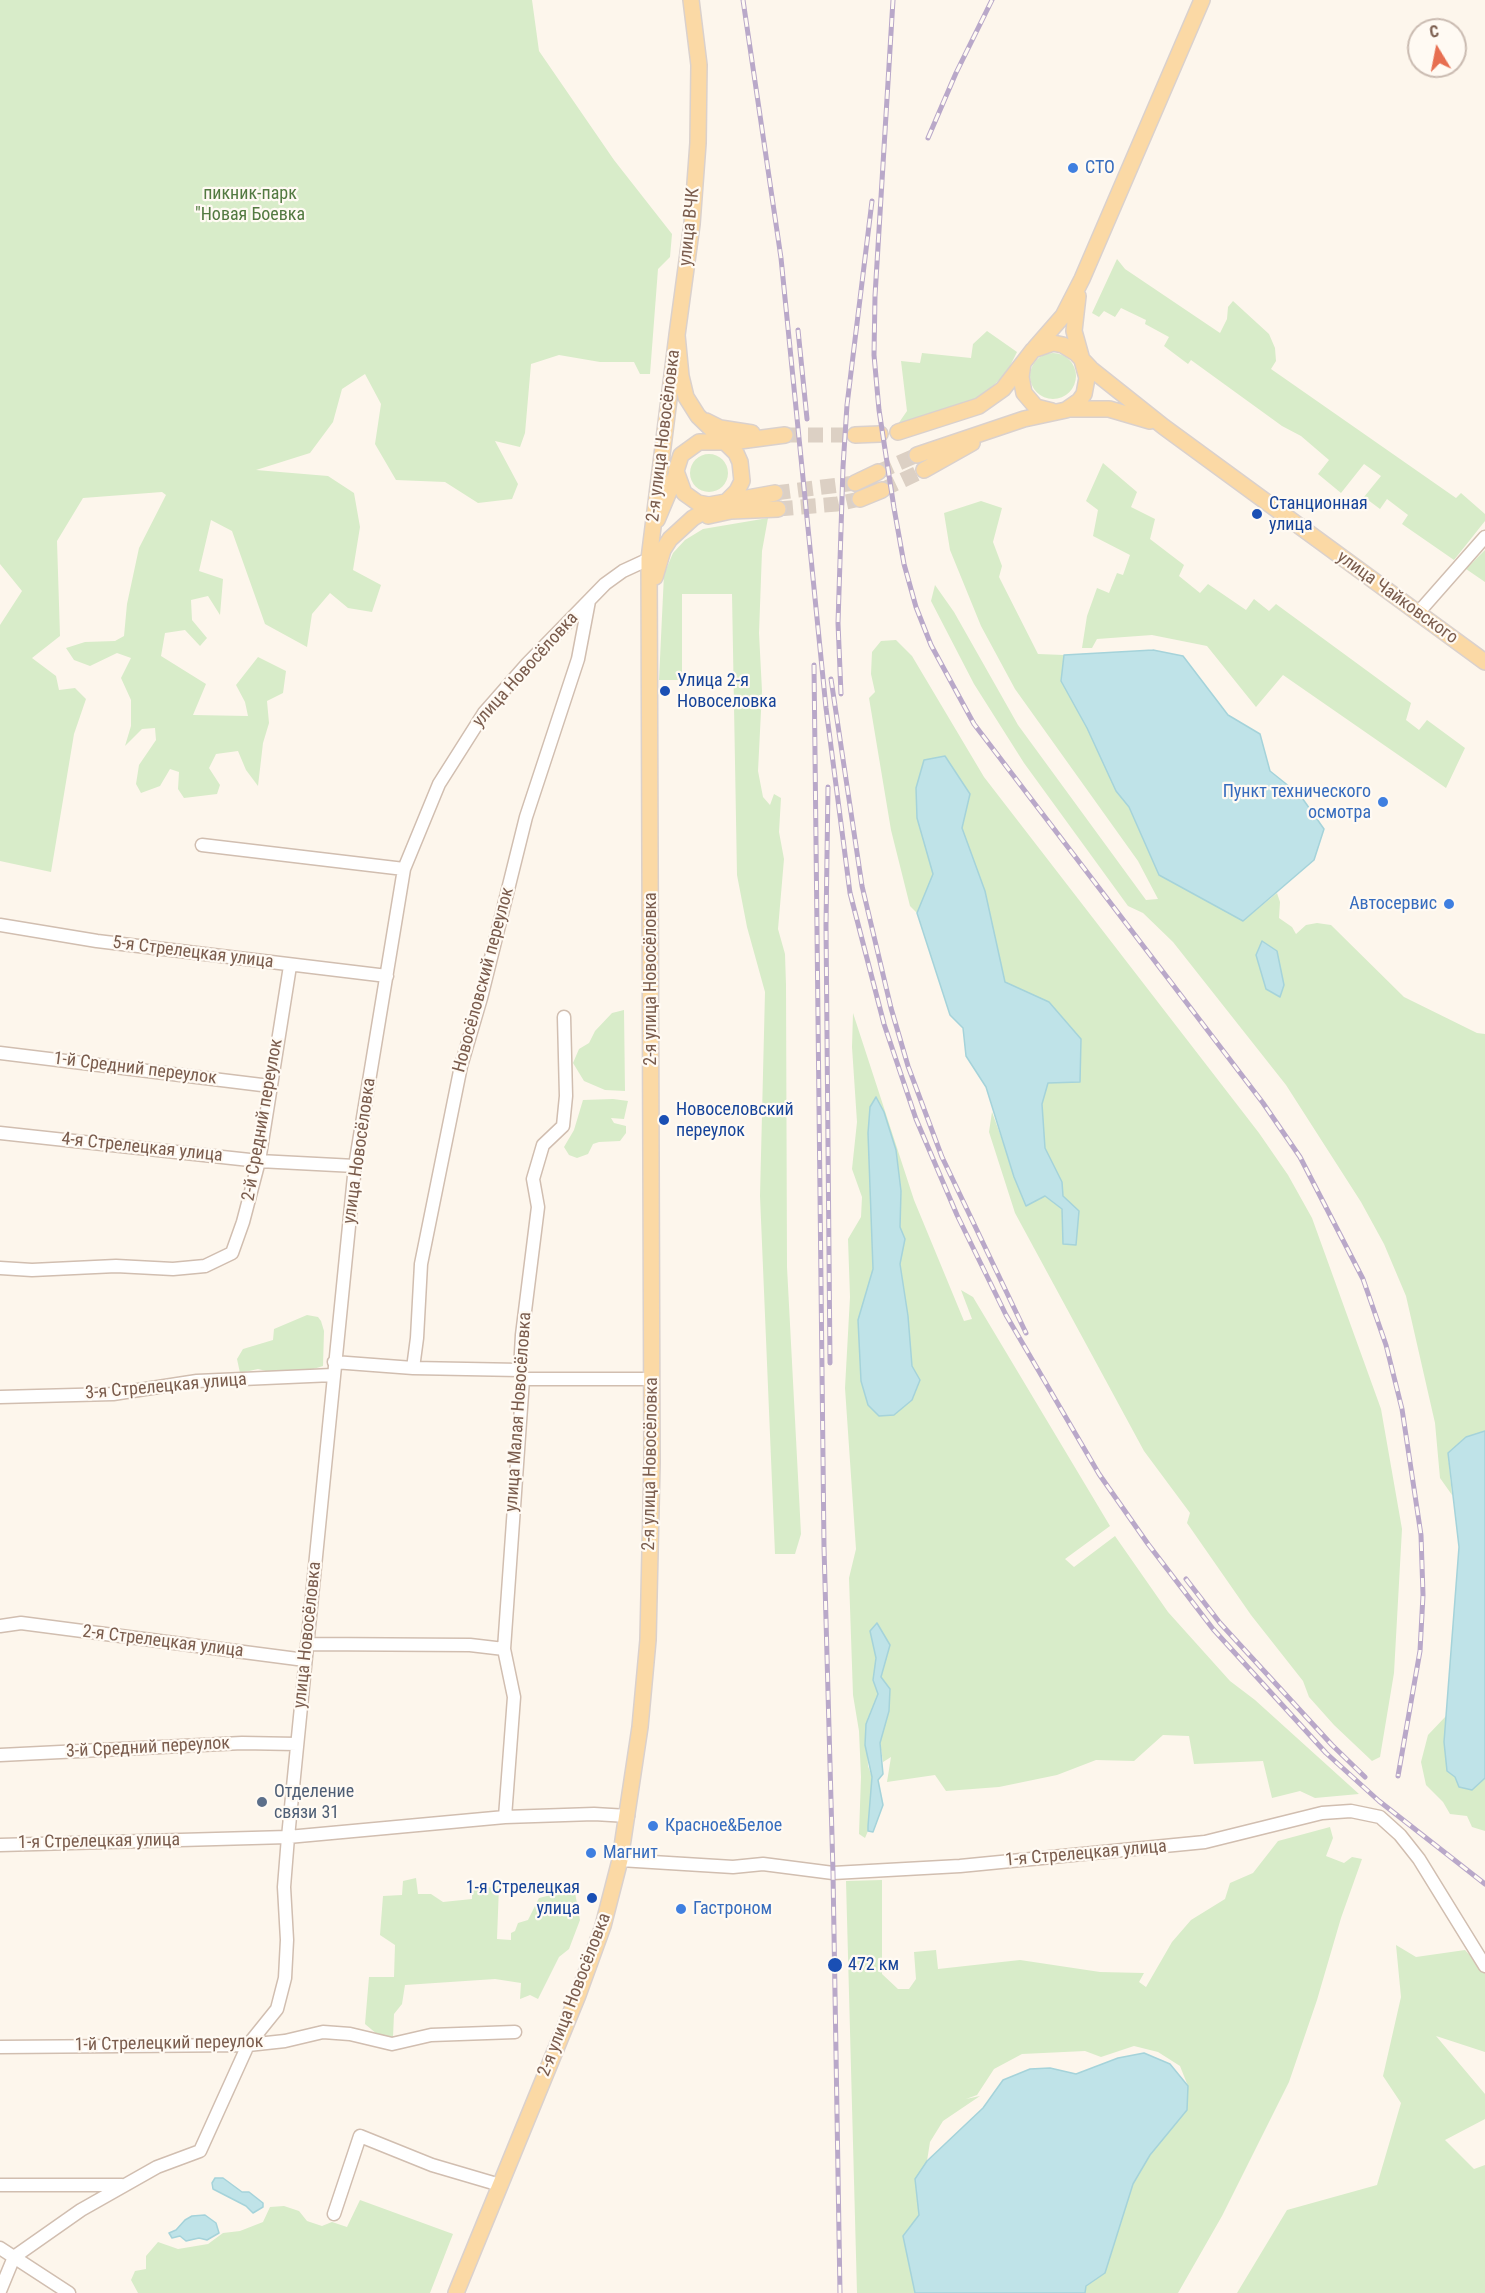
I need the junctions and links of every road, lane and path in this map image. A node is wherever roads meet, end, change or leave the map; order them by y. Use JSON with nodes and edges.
{"nodes":[{"id":1,"x":691,"y":0,"type":"edge"},
{"id":2,"x":1202,"y":0,"type":"edge"},
{"id":3,"x":1082,"y":279,"type":"junction"},
{"id":4,"x":677,"y":335,"type":"junction"},
{"id":5,"x":1029,"y":354,"type":"junction"},
{"id":6,"x":1082,"y":358,"type":"junction"},
{"id":7,"x":1061,"y":410,"type":"junction"},
{"id":8,"x":698,"y":416,"type":"junction"},
{"id":9,"x":664,"y":424,"type":"junction"},
{"id":10,"x":1003,"y":426,"type":"junction"},
{"id":11,"x":1164,"y":427,"type":"junction"},
{"id":12,"x":898,"y":432,"type":"dead end"},
{"id":13,"x":880,"y":434,"type":"dead end"},
{"id":14,"x":855,"y":435,"type":"tunnel mouth"},
{"id":15,"x":722,"y":441,"type":"junction"},
{"id":16,"x":917,"y":455,"type":"tunnel mouth"},
{"id":17,"x":924,"y":470,"type":"tunnel mouth"},
{"id":18,"x":878,"y":472,"type":"tunnel mouth"},
{"id":19,"x":676,"y":473,"type":"junction"},
{"id":20,"x":855,"y":483,"type":"tunnel mouth"},
{"id":21,"x":882,"y":490,"type":"tunnel mouth"},
{"id":22,"x":776,"y":493,"type":"tunnel mouth"},
{"id":23,"x":860,"y":500,"type":"tunnel mouth"},
{"id":24,"x":722,"y":502,"type":"junction"},
{"id":25,"x":778,"y":509,"type":"tunnel mouth"},
{"id":26,"x":679,"y":530,"type":"junction"},
{"id":27,"x":650,"y":537,"type":"junction"},
{"id":28,"x":1485,"y":537,"type":"edge"},
{"id":29,"x":649,"y":559,"type":"junction"},
{"id":30,"x":590,"y":600,"type":"junction"},
{"id":31,"x":650,"y":603,"type":"junction"},
{"id":32,"x":1418,"y":613,"type":"junction"},
{"id":33,"x":1485,"y":662,"type":"edge"},
{"id":34,"x":202,"y":845,"type":"dead end"},
{"id":35,"x":404,"y":869,"type":"junction"},
{"id":36,"x":0,"y":925,"type":"edge"},
{"id":37,"x":290,"y":966,"type":"junction"},
{"id":38,"x":387,"y":976,"type":"junction"},
{"id":39,"x":564,"y":1017,"type":"dead end"},
{"id":40,"x":0,"y":1053,"type":"edge"},
{"id":41,"x":270,"y":1086,"type":"junction"},
{"id":42,"x":0,"y":1134,"type":"edge"},
{"id":43,"x":258,"y":1161,"type":"junction"},
{"id":44,"x":356,"y":1166,"type":"junction"},
{"id":45,"x":0,"y":1268,"type":"edge"},
{"id":46,"x":334,"y":1362,"type":"junction"},
{"id":47,"x":413,"y":1368,"type":"junction"},
{"id":48,"x":522,"y":1374,"type":"junction"},
{"id":49,"x":333,"y":1375,"type":"junction"},
{"id":50,"x":652,"y":1379,"type":"junction"},
{"id":51,"x":0,"y":1397,"type":"edge"},
{"id":52,"x":0,"y":1626,"type":"edge"},
{"id":53,"x":307,"y":1644,"type":"junction"},
{"id":54,"x":504,"y":1649,"type":"junction"},
{"id":55,"x":305,"y":1660,"type":"junction"},
{"id":56,"x":297,"y":1744,"type":"junction"},
{"id":57,"x":0,"y":1755,"type":"edge"},
{"id":58,"x":628,"y":1816,"type":"junction"},
{"id":59,"x":505,"y":1817,"type":"junction"},
{"id":60,"x":288,"y":1838,"type":"junction"},
{"id":61,"x":0,"y":1845,"type":"edge"},
{"id":62,"x":620,"y":1860,"type":"junction"},
{"id":63,"x":1485,"y":1966,"type":"edge"},
{"id":64,"x":515,"y":2031,"type":"dead end"},
{"id":65,"x":248,"y":2045,"type":"junction"},
{"id":66,"x":0,"y":2047,"type":"edge"},
{"id":67,"x":0,"y":2185,"type":"edge"},
{"id":68,"x":124,"y":2185,"type":"junction"},
{"id":69,"x":500,"y":2185,"type":"junction"},
{"id":70,"x":334,"y":2214,"type":"dead end"},
{"id":71,"x":0,"y":2248,"type":"edge"},
{"id":72,"x":14,"y":2257,"type":"junction"},
{"id":73,"x":0,"y":2291,"type":"edge"},
{"id":74,"x":69,"y":2293,"type":"edge"},
{"id":75,"x":456,"y":2293,"type":"edge"}],
"edges":[{"from":1,"to":4,"type":"main road","name":"улица ВЧК"},
{"from":2,"to":3,"type":"main road"},
{"from":3,"to":5,"type":"main road"},
{"from":3,"to":6,"type":"main road"},
{"from":4,"to":8,"type":"main road","name":"улица ВЧК"},
{"from":4,"to":9,"type":"main road","name":"2-я улица Новосёловка"},
{"from":5,"to":6,"type":"main road"},
{"from":5,"to":7,"type":"main road"},
{"from":5,"to":12,"type":"main road"},
{"from":6,"to":7,"type":"main road"},
{"from":6,"to":11,"type":"main road","name":"улица Чайковского"},
{"from":7,"to":10,"type":"main road"},
{"from":7,"to":11,"type":"main road","name":"улица Чайковского"},
{"from":8,"to":15,"type":"main road","name":"улица ВЧК"},
{"from":8,"to":15,"type":"main road"},
{"from":9,"to":19,"type":"main road"},
{"from":9,"to":27,"type":"main road","name":"2-я улица Новосёловка"},
{"from":10,"to":16,"type":"main road"},
{"from":10,"to":17,"type":"main road"},
{"from":11,"to":32,"type":"main road","name":"улица Чайковского"},
{"from":13,"to":14,"type":"main road"},
{"from":15,"to":19,"type":"main road"},
{"from":15,"to":24,"type":"main road"},
{"from":18,"to":20,"type":"main road"},
{"from":19,"to":24,"type":"main road"},
{"from":19,"to":27,"type":"main road","name":"2-я улица Новосёловка"},
{"from":21,"to":23,"type":"main road"},
{"from":22,"to":24,"type":"main road"},
{"from":24,"to":26,"type":"main road","name":"2-я улица Новосёловка"},
{"from":25,"to":26,"type":"main road"},
{"from":26,"to":31,"type":"main road","name":"2-я улица Новосёловка"},
{"from":27,"to":29,"type":"main road","name":"2-я улица Новосёловка"},
{"from":28,"to":32,"type":"street"},
{"from":29,"to":30,"type":"street","name":"улица Новосёловка"},
{"from":29,"to":31,"type":"main road","name":"2-я улица Новосёловка"},
{"from":30,"to":35,"type":"street","name":"улица Новосёловка"},
{"from":30,"to":47,"type":"street","name":"Новосёловский переулок"},
{"from":31,"to":50,"type":"main road","name":"2-я улица Новосёловка"},
{"from":32,"to":33,"type":"main road","name":"улица Чайковского"},
{"from":34,"to":35,"type":"street"},
{"from":35,"to":38,"type":"street","name":"улица Новосёловка"},
{"from":36,"to":37,"type":"street","name":"5-я Стрелецкая улица"},
{"from":37,"to":38,"type":"street","name":"5-я Стрелецкая улица"},
{"from":37,"to":41,"type":"street","name":"2-й Средний переулок"},
{"from":38,"to":44,"type":"street","name":"улица Новосёловка"},
{"from":39,"to":48,"type":"street","name":"улица Малая Новосёловка"},
{"from":40,"to":41,"type":"street","name":"1-й Средний переулок"},
{"from":41,"to":43,"type":"street","name":"2-й Средний переулок"},
{"from":42,"to":43,"type":"street","name":"4-я Стрелецкая улица"},
{"from":43,"to":44,"type":"street","name":"4-я Стрелецкая улица"},
{"from":43,"to":45,"type":"street","name":"2-й Средний переулок"},
{"from":44,"to":46,"type":"street","name":"улица Новосёловка"},
{"from":46,"to":47,"type":"street"},
{"from":46,"to":49,"type":"street","name":"улица Новосёловка"},
{"from":47,"to":48,"type":"street"},
{"from":48,"to":50,"type":"street"},
{"from":48,"to":54,"type":"street","name":"улица Малая Новосёловка"},
{"from":49,"to":51,"type":"street","name":"3-я Стрелецкая улица"},
{"from":49,"to":53,"type":"street","name":"улица Новосёловка"},
{"from":50,"to":58,"type":"main road","name":"2-я улица Новосёловка"},
{"from":52,"to":55,"type":"street","name":"2-я Стрелецкая улица"},
{"from":53,"to":54,"type":"street"},
{"from":53,"to":55,"type":"street","name":"улица Новосёловка"},
{"from":54,"to":59,"type":"street","name":"улица Малая Новосёловка"},
{"from":55,"to":56,"type":"street","name":"улица Новосёловка"},
{"from":56,"to":57,"type":"street","name":"3-й Средний переулок"},
{"from":56,"to":60,"type":"street","name":"улица Новосёловка"},
{"from":58,"to":59,"type":"street","name":"1-я Стрелецкая улица"},
{"from":58,"to":62,"type":"main road","name":"2-я улица Новосёловка"},
{"from":59,"to":60,"type":"street","name":"1-я Стрелецкая улица"},
{"from":60,"to":61,"type":"street","name":"1-я Стрелецкая улица"},
{"from":60,"to":65,"type":"street","name":"улица Новосёловка"},
{"from":62,"to":63,"type":"street","name":"1-я Стрелецкая улица"},
{"from":62,"to":69,"type":"main road","name":"2-я улица Новосёловка"},
{"from":64,"to":65,"type":"street","name":"1-й Стрелецкий переулок"},
{"from":65,"to":66,"type":"street","name":"1-й Стрелецкий переулок"},
{"from":65,"to":68,"type":"street","name":"улица Новосёловка"},
{"from":67,"to":68,"type":"street"},
{"from":68,"to":72,"type":"street"},
{"from":69,"to":70,"type":"street"},
{"from":69,"to":75,"type":"main road","name":"2-я улица Новосёловка"},
{"from":71,"to":72,"type":"street"},
{"from":72,"to":73,"type":"street"},
{"from":72,"to":74,"type":"street"}]}
